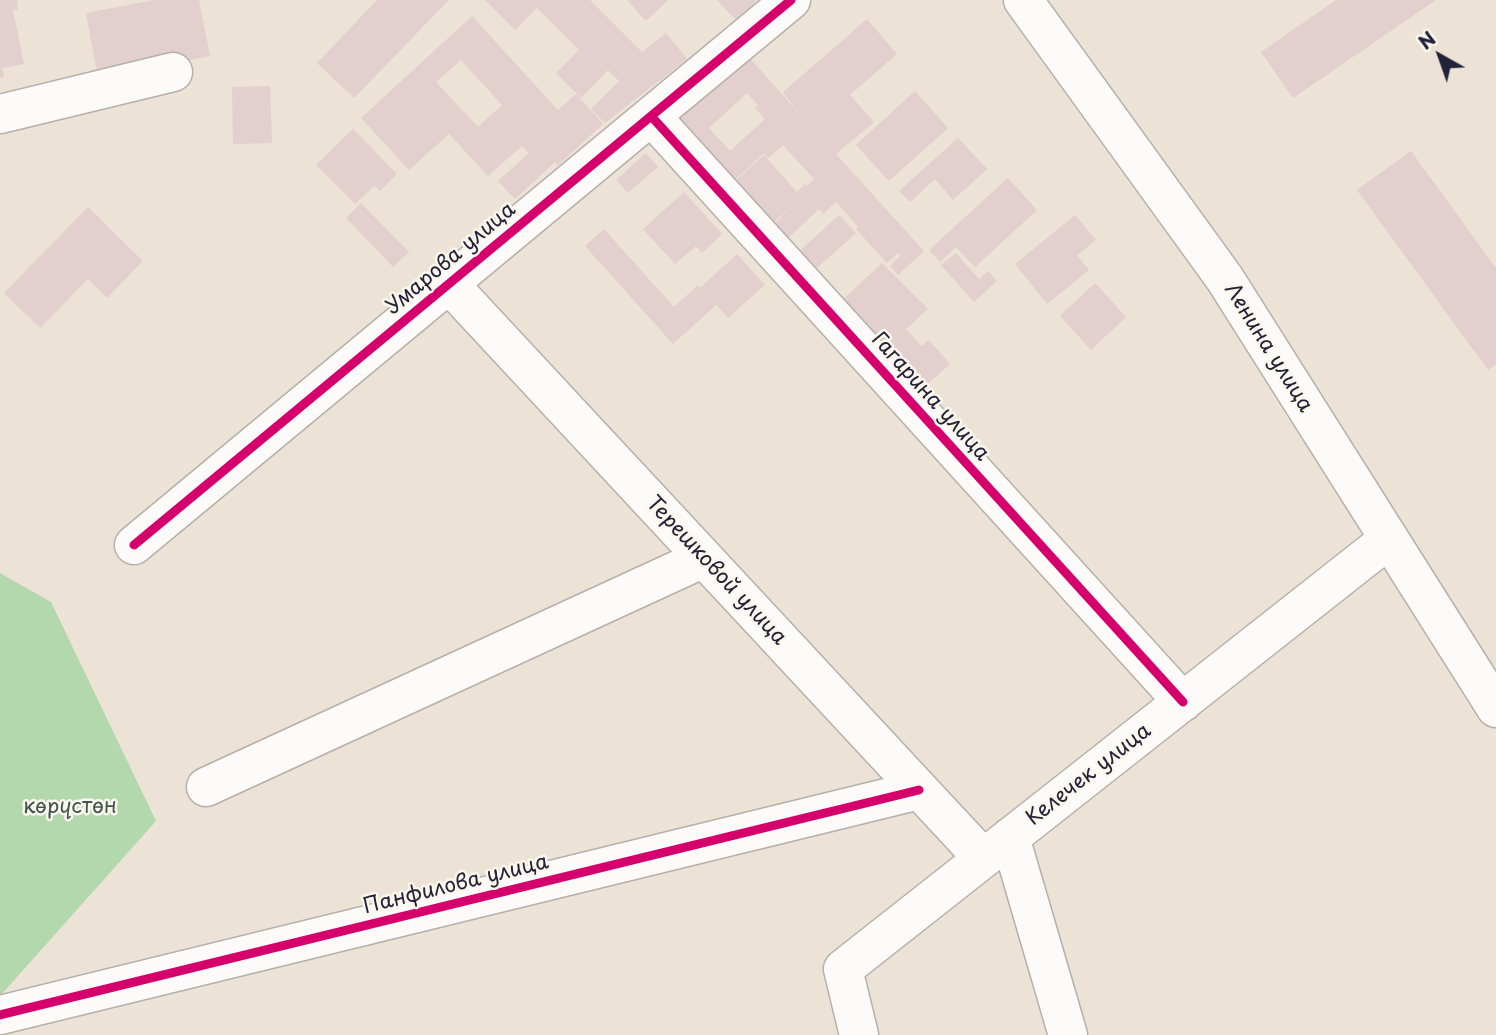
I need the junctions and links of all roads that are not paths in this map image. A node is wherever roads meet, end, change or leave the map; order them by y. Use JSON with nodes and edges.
{"nodes":[{"id":1,"x":791,"y":0,"type":"edge"},
{"id":2,"x":1023,"y":0,"type":"edge"},
{"id":3,"x":173,"y":72,"type":"dead end"},
{"id":4,"x":0,"y":114,"type":"edge"},
{"id":5,"x":651,"y":116,"type":"junction"},
{"id":6,"x":449,"y":284,"type":"junction"},
{"id":7,"x":1389,"y":539,"type":"junction"},
{"id":8,"x":134,"y":545,"type":"dead end"},
{"id":9,"x":704,"y":558,"type":"junction"},
{"id":10,"x":1183,"y":702,"type":"junction"},
{"id":11,"x":1496,"y":708,"type":"edge"},
{"id":12,"x":206,"y":787,"type":"dead end"},
{"id":13,"x":919,"y":790,"type":"junction"},
{"id":14,"x":997,"y":848,"type":"junction"},
{"id":15,"x":0,"y":1015,"type":"edge"},
{"id":16,"x":859,"y":1035,"type":"edge"},
{"id":17,"x":1068,"y":1035,"type":"edge"}],
"edges":[{"from":1,"to":5,"type":"street","name":"Умарова улица"},
{"from":2,"to":7,"type":"street","name":"Ленина улица"},
{"from":3,"to":4,"type":"street"},
{"from":5,"to":6,"type":"street","name":"Умарова улица"},
{"from":5,"to":10,"type":"street","name":"Гагарина улица"},
{"from":6,"to":8,"type":"street","name":"Умарова улица"},
{"from":6,"to":9,"type":"street","name":"Терешковой улица"},
{"from":7,"to":10,"type":"street","name":"Келечек улица"},
{"from":7,"to":11,"type":"street","name":"Ленина улица"},
{"from":9,"to":12,"type":"street"},
{"from":9,"to":13,"type":"street","name":"Терешковой улица"},
{"from":10,"to":14,"type":"street","name":"Келечек улица"},
{"from":13,"to":14,"type":"street","name":"Терешковой улица"},
{"from":13,"to":15,"type":"street","name":"Панфилова улица"},
{"from":14,"to":16,"type":"street","name":"Келечек улица"},
{"from":14,"to":17,"type":"street"}]}
